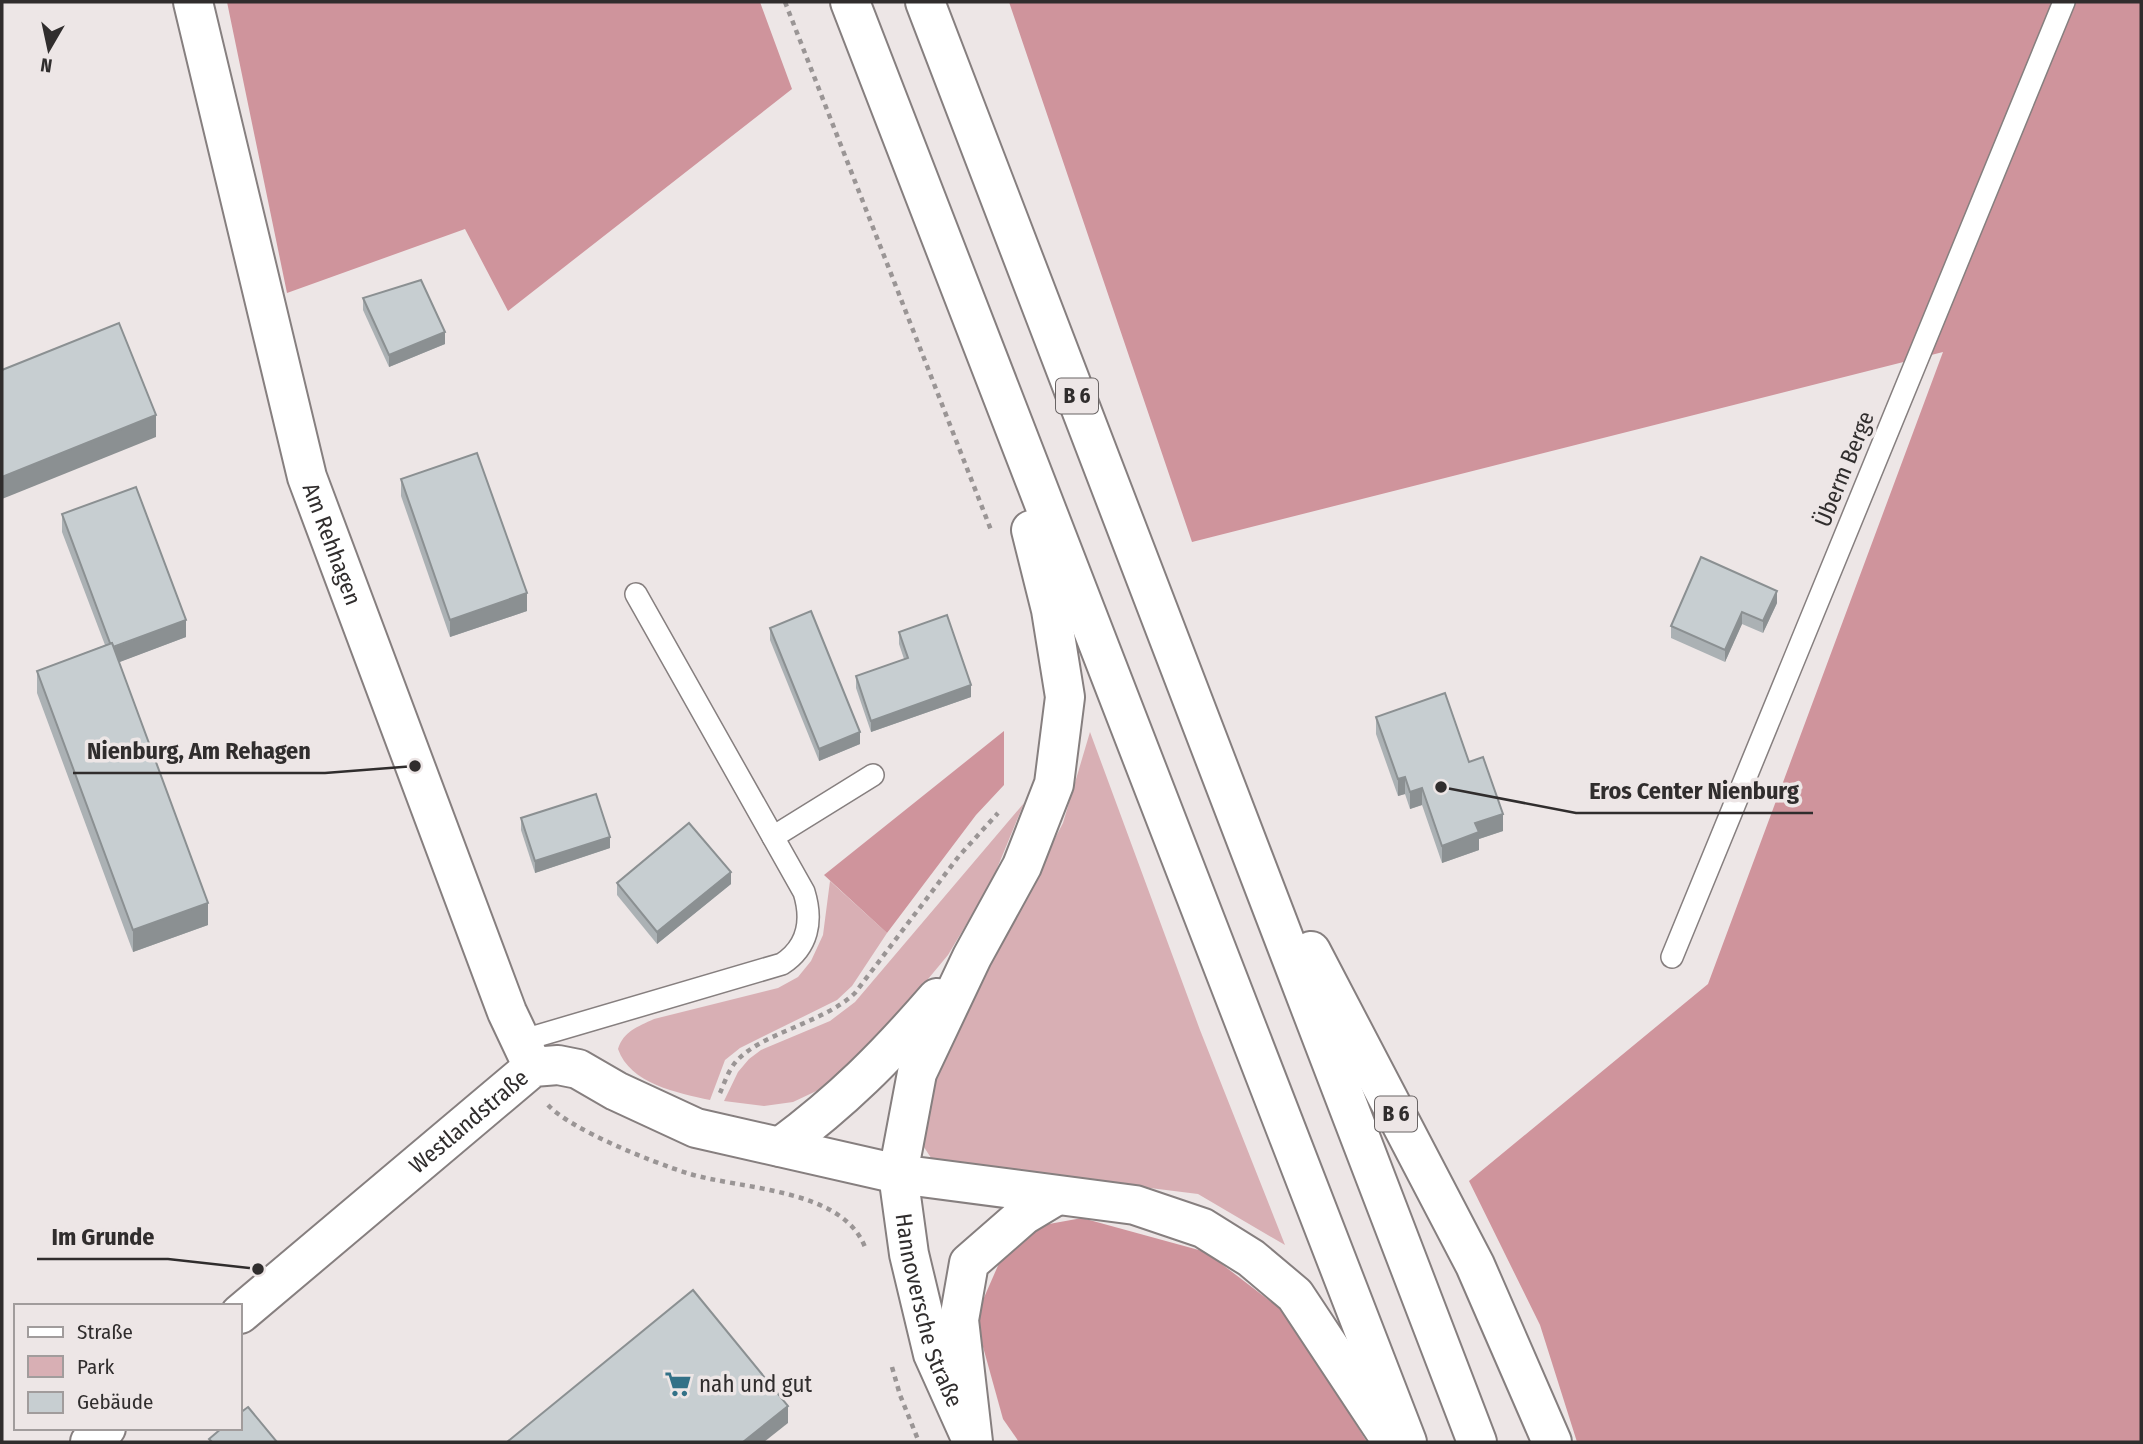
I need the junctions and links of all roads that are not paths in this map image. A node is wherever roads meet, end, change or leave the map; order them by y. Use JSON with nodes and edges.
{"nodes":[{"id":1,"x":193,"y":2,"type":"edge"},
{"id":2,"x":850,"y":2,"type":"edge"},
{"id":3,"x":925,"y":2,"type":"edge"},
{"id":4,"x":2064,"y":2,"type":"edge"},
{"id":5,"x":994,"y":378,"type":"junction"},
{"id":6,"x":636,"y":594,"type":"dead end"},
{"id":7,"x":873,"y":775,"type":"dead end"},
{"id":8,"x":1228,"y":790,"type":"junction"},
{"id":9,"x":773,"y":837,"type":"junction"},
{"id":10,"x":972,"y":957,"type":"junction"},
{"id":11,"x":1672,"y":957,"type":"dead end"},
{"id":12,"x":527,"y":1054,"type":"junction"},
{"id":13,"x":780,"y":1147,"type":"junction"},
{"id":14,"x":898,"y":1174,"type":"junction"},
{"id":15,"x":1054,"y":1197,"type":"junction"},
{"id":16,"x":242,"y":1312,"type":"edge"},
{"id":17,"x":104,"y":1430,"type":"edge"},
{"id":18,"x":90,"y":1442,"type":"edge"},
{"id":19,"x":973,"y":1442,"type":"edge"},
{"id":20,"x":1392,"y":1442,"type":"edge"},
{"id":21,"x":1407,"y":1442,"type":"edge"},
{"id":22,"x":1477,"y":1442,"type":"edge"},
{"id":23,"x":1552,"y":1442,"type":"edge"}],
"edges":[{"from":1,"to":12,"type":"main road","name":"Am Rehhagen"},
{"from":2,"to":5,"type":"main road"},
{"from":3,"to":8,"type":"main road","number":"B 6"},
{"from":4,"to":11,"type":"lane","name":"Überm Berge"},
{"from":5,"to":10,"type":"main road"},
{"from":5,"to":21,"type":"main road"},
{"from":6,"to":9,"type":"lane"},
{"from":7,"to":9,"type":"lane"},
{"from":8,"to":22,"type":"main road","number":"B 6"},
{"from":8,"to":23,"type":"main road","number":"B 6"},
{"from":9,"to":12,"type":"lane"},
{"from":10,"to":13,"type":"main road"},
{"from":10,"to":14,"type":"main road","name":"Hannoversche Straße"},
{"from":12,"to":13,"type":"main road","name":"Westlandstraße"},
{"from":12,"to":16,"type":"main road","name":"Westlandstraße"},
{"from":13,"to":14,"type":"main road","name":"Westlandstraße"},
{"from":14,"to":15,"type":"main road","name":"Westlandstraße"},
{"from":14,"to":19,"type":"main road","name":"Hannoversche Straße"},
{"from":15,"to":19,"type":"main road"},
{"from":15,"to":20,"type":"main road","name":"Westlandstraße"},
{"from":17,"to":18,"type":"main road"}]}
